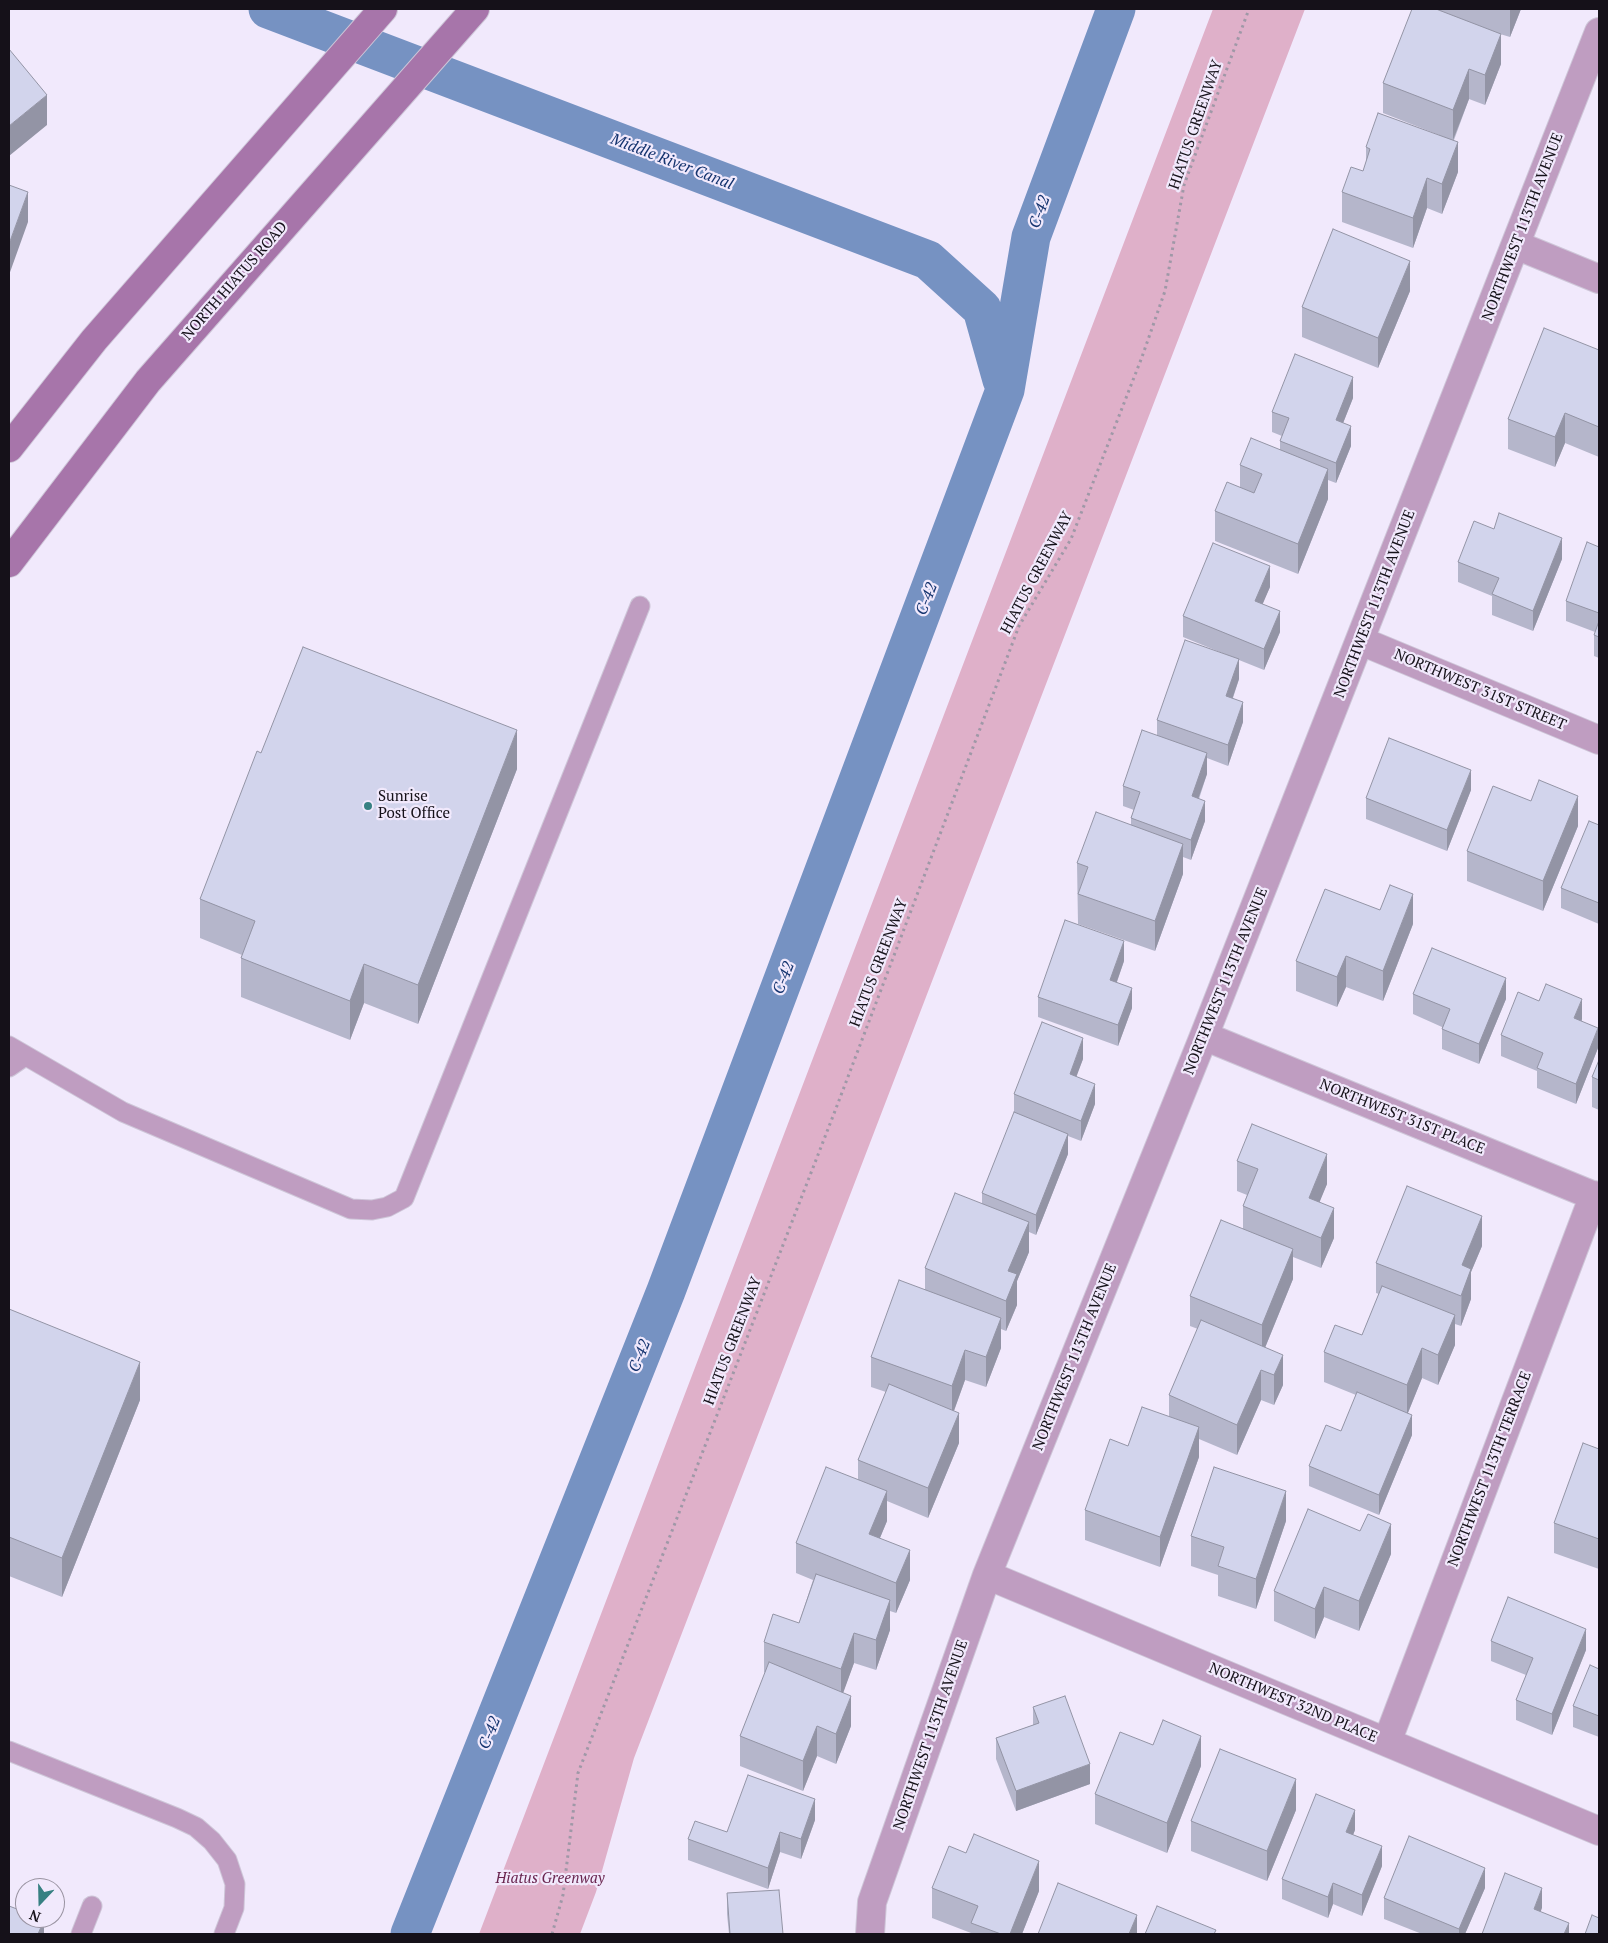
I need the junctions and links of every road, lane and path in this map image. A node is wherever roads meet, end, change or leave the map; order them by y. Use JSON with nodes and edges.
{"nodes":[{"id":1,"x":383,"y":9,"type":"edge"},
{"id":2,"x":474,"y":9,"type":"edge"},
{"id":3,"x":1249,"y":9,"type":"edge"},
{"id":4,"x":1599,"y":32,"type":"edge"},
{"id":5,"x":1516,"y":245,"type":"junction"},
{"id":6,"x":1599,"y":279,"type":"edge"},
{"id":7,"x":9,"y":448,"type":"edge"},
{"id":8,"x":9,"y":564,"type":"edge"},
{"id":9,"x":640,"y":606,"type":"dead end"},
{"id":10,"x":1361,"y":641,"type":"junction"},
{"id":11,"x":1599,"y":740,"type":"edge"},
{"id":12,"x":1204,"y":1036,"type":"junction"},
{"id":13,"x":17,"y":1051,"type":"edge"},
{"id":14,"x":9,"y":1067,"type":"edge"},
{"id":15,"x":1596,"y":1197,"type":"edge"},
{"id":16,"x":987,"y":1575,"type":"junction"},
{"id":17,"x":1386,"y":1742,"type":"junction"},
{"id":18,"x":9,"y":1752,"type":"edge"},
{"id":19,"x":1599,"y":1831,"type":"edge"},
{"id":20,"x":92,"y":1906,"type":"dead end"},
{"id":21,"x":81,"y":1934,"type":"edge"},
{"id":22,"x":224,"y":1934,"type":"edge"},
{"id":23,"x":552,"y":1934,"type":"edge"},
{"id":24,"x":870,"y":1934,"type":"edge"}],
"edges":[{"from":1,"to":7,"type":"main road"},
{"from":2,"to":8,"type":"main road","name":"NORTH HIATUS ROAD"},
{"from":3,"to":23,"type":"path","name":"HIATUS GREENWAY"},
{"from":4,"to":5,"type":"street","name":"NORTHWEST 113TH AVENUE"},
{"from":5,"to":6,"type":"street"},
{"from":5,"to":10,"type":"street","name":"NORTHWEST 113TH AVENUE"},
{"from":9,"to":13,"type":"lane"},
{"from":10,"to":11,"type":"street","name":"NORTHWEST 31ST STREET"},
{"from":10,"to":12,"type":"street","name":"NORTHWEST 113TH AVENUE"},
{"from":12,"to":15,"type":"street","name":"NORTHWEST 31ST PLACE"},
{"from":12,"to":16,"type":"street","name":"NORTHWEST 113TH AVENUE"},
{"from":13,"to":14,"type":"lane"},
{"from":15,"to":17,"type":"street","name":"NORTHWEST 113TH TERRACE"},
{"from":16,"to":17,"type":"street","name":"NORTHWEST 32ND PLACE"},
{"from":16,"to":24,"type":"street","name":"NORTHWEST 113TH AVENUE"},
{"from":17,"to":19,"type":"street","name":"NORTHWEST 32ND PLACE"},
{"from":18,"to":22,"type":"lane"},
{"from":20,"to":21,"type":"lane"}]}
